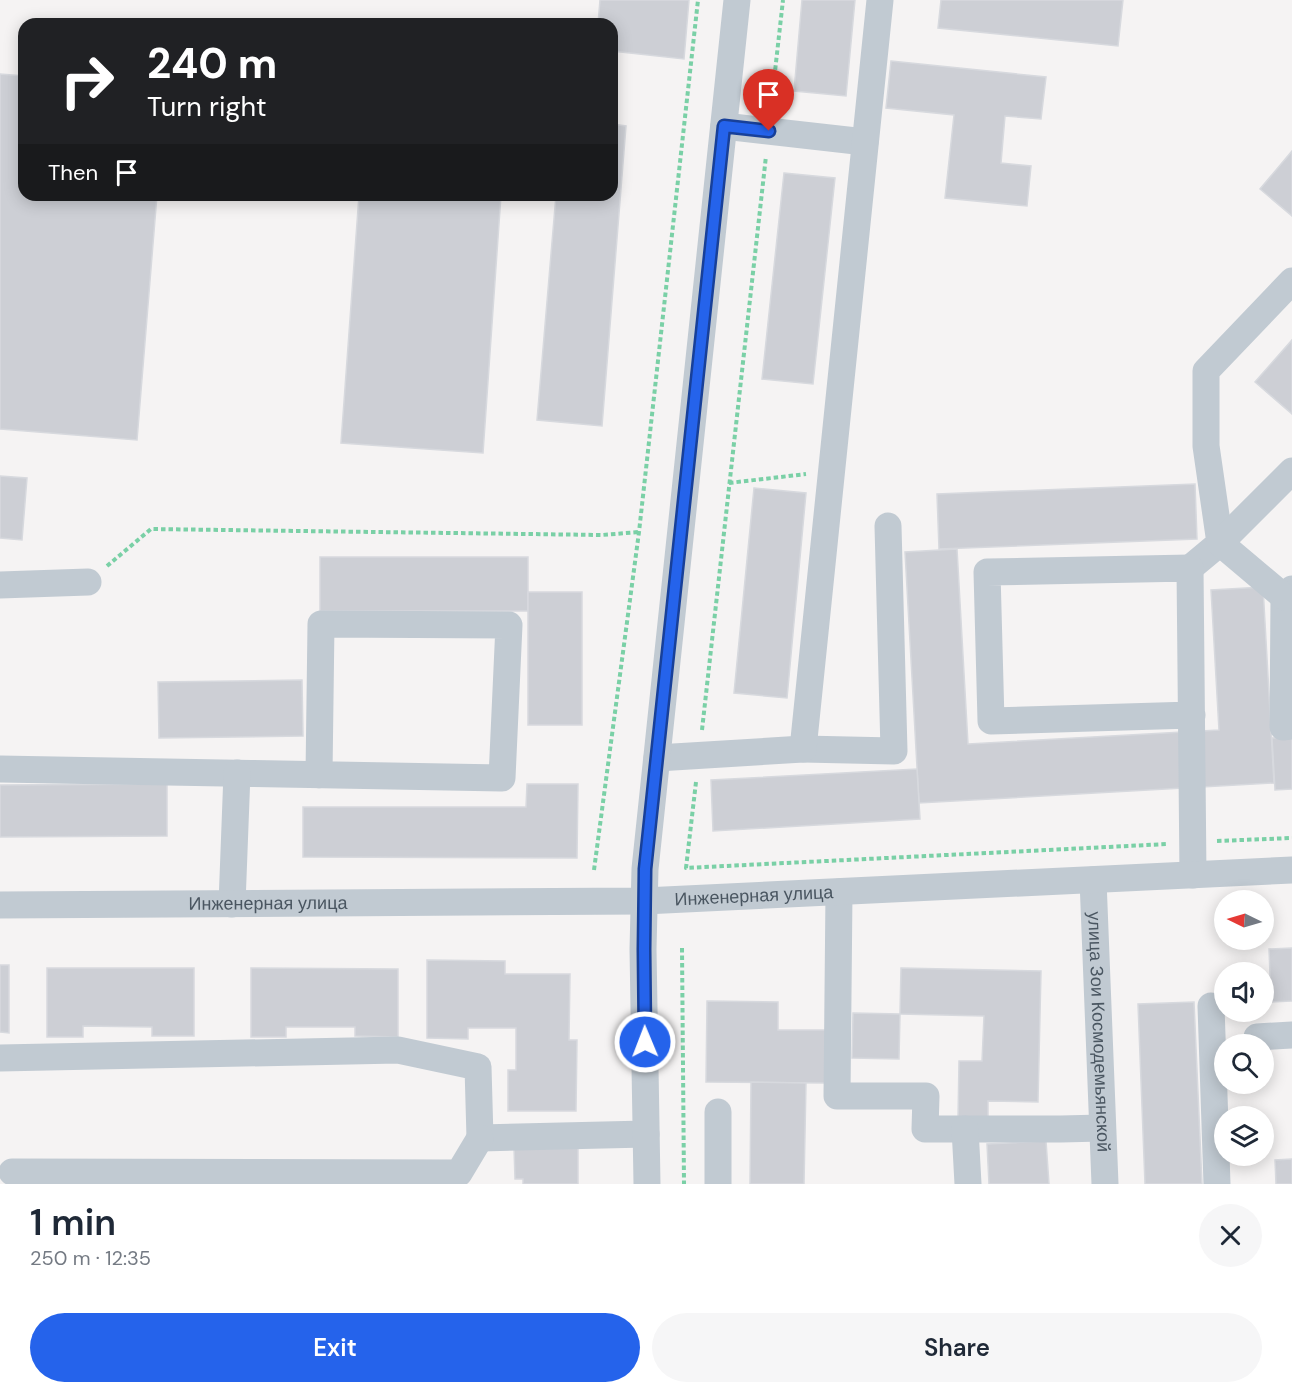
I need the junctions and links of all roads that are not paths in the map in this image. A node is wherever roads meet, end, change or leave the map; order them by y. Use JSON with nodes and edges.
{"nodes":[{"id":1,"x":737,"y":0,"type":"edge"},
{"id":2,"x":880,"y":0,"type":"edge"},
{"id":3,"x":724,"y":126,"type":"junction"},
{"id":4,"x":866,"y":142,"type":"junction"},
{"id":5,"x":1292,"y":280,"type":"edge"},
{"id":6,"x":1292,"y":471,"type":"edge"},
{"id":7,"x":888,"y":526,"type":"dead end"},
{"id":8,"x":1220,"y":543,"type":"junction"},
{"id":9,"x":1190,"y":568,"type":"junction"},
{"id":10,"x":87,"y":582,"type":"road end"},
{"id":11,"x":0,"y":585,"type":"edge"},
{"id":12,"x":1288,"y":593,"type":"edge"},
{"id":13,"x":1192,"y":715,"type":"junction"},
{"id":14,"x":1292,"y":726,"type":"edge"},
{"id":15,"x":803,"y":749,"type":"junction"},
{"id":16,"x":657,"y":758,"type":"junction"},
{"id":17,"x":0,"y":769,"type":"edge"},
{"id":18,"x":237,"y":773,"type":"junction"},
{"id":19,"x":319,"y":775,"type":"junction"},
{"id":20,"x":1292,"y":870,"type":"edge"},
{"id":21,"x":1193,"y":875,"type":"junction"},
{"id":22,"x":1093,"y":880,"type":"junction"},
{"id":23,"x":839,"y":892,"type":"junction"},
{"id":24,"x":644,"y":901,"type":"junction"},
{"id":25,"x":232,"y":904,"type":"junction"},
{"id":26,"x":0,"y":906,"type":"edge"},
{"id":27,"x":1211,"y":1006,"type":"dead end"},
{"id":28,"x":1292,"y":1035,"type":"edge"},
{"id":29,"x":1274,"y":1036,"type":"edge"},
{"id":30,"x":0,"y":1058,"type":"edge"},
{"id":31,"x":718,"y":1112,"type":"dead end"},
{"id":32,"x":1102,"y":1128,"type":"junction"},
{"id":33,"x":965,"y":1129,"type":"junction"},
{"id":34,"x":646,"y":1134,"type":"junction"},
{"id":35,"x":480,"y":1138,"type":"junction"},
{"id":36,"x":10,"y":1176,"type":"edge"},
{"id":37,"x":647,"y":1184,"type":"edge"},
{"id":38,"x":718,"y":1184,"type":"edge"},
{"id":39,"x":968,"y":1184,"type":"edge"},
{"id":40,"x":1105,"y":1184,"type":"edge"},
{"id":41,"x":1217,"y":1184,"type":"edge"}],
"edges":[{"from":1,"to":3,"type":"street"},
{"from":2,"to":4,"type":"street"},
{"from":3,"to":4,"type":"street"},
{"from":3,"to":16,"type":"street"},
{"from":4,"to":15,"type":"street"},
{"from":5,"to":8,"type":"street"},
{"from":6,"to":8,"type":"street"},
{"from":7,"to":15,"type":"street"},
{"from":8,"to":9,"type":"street"},
{"from":8,"to":12,"type":"street"},
{"from":9,"to":13,"type":"street"},
{"from":9,"to":13,"type":"street"},
{"from":10,"to":11,"type":"street"},
{"from":12,"to":14,"type":"street"},
{"from":13,"to":21,"type":"street"},
{"from":15,"to":16,"type":"street"},
{"from":16,"to":24,"type":"street"},
{"from":17,"to":18,"type":"street"},
{"from":18,"to":19,"type":"street"},
{"from":18,"to":25,"type":"street"},
{"from":19,"to":19,"type":"street"},
{"from":20,"to":21,"type":"street","name":"Инженерная улица"},
{"from":21,"to":22,"type":"street","name":"Инженерная улица"},
{"from":22,"to":23,"type":"street","name":"Инженерная улица"},
{"from":22,"to":32,"type":"street","name":"улица Зои Космодемьянской"},
{"from":23,"to":24,"type":"street","name":"Инженерная улица"},
{"from":23,"to":33,"type":"street"},
{"from":24,"to":25,"type":"street","name":"Инженерная улица"},
{"from":24,"to":34,"type":"street"},
{"from":25,"to":26,"type":"street","name":"Инженерная улица"},
{"from":27,"to":41,"type":"street"},
{"from":28,"to":29,"type":"street"},
{"from":30,"to":35,"type":"street"},
{"from":31,"to":38,"type":"street"},
{"from":32,"to":33,"type":"street"},
{"from":32,"to":40,"type":"street","name":"улица Зои Космодемьянской"},
{"from":33,"to":39,"type":"street"},
{"from":34,"to":35,"type":"street"},
{"from":34,"to":37,"type":"street"},
{"from":35,"to":36,"type":"street"}]}
